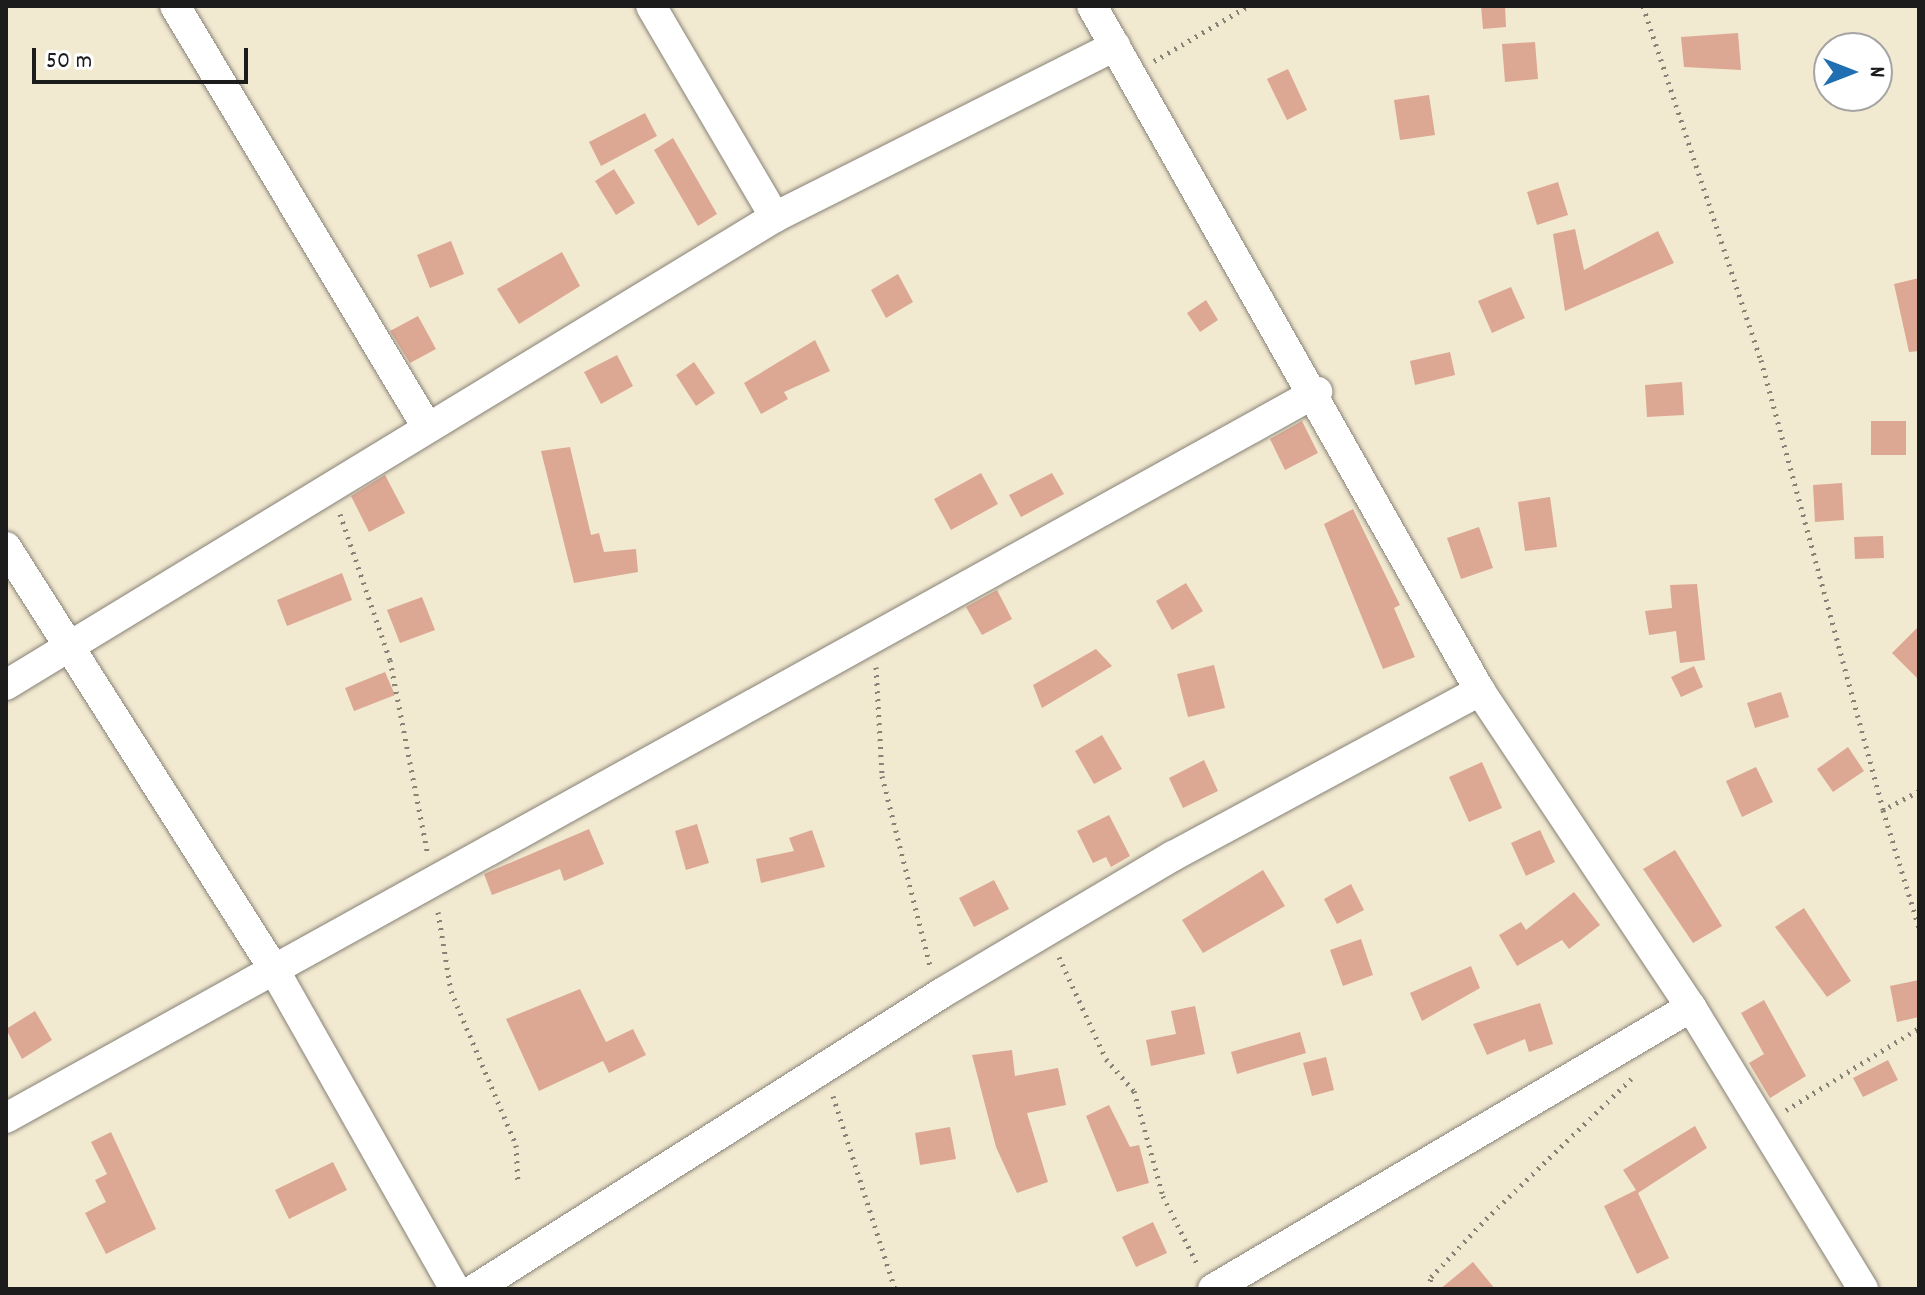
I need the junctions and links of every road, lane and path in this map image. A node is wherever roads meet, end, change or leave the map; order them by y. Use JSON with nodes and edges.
{"nodes":[{"id":1,"x":175,"y":6,"type":"edge"},
{"id":2,"x":651,"y":6,"type":"edge"},
{"id":3,"x":1092,"y":6,"type":"edge"},
{"id":4,"x":1248,"y":6,"type":"edge"},
{"id":5,"x":1643,"y":6,"type":"edge"},
{"id":6,"x":1115,"y":46,"type":"junction"},
{"id":7,"x":1132,"y":73,"type":"junction"},
{"id":8,"x":775,"y":217,"type":"junction"},
{"id":9,"x":1317,"y":392,"type":"junction"},
{"id":10,"x":426,"y":426,"type":"junction"},
{"id":11,"x":327,"y":487,"type":"junction"},
{"id":12,"x":6,"y":547,"type":"edge"},
{"id":13,"x":869,"y":638,"type":"junction"},
{"id":14,"x":66,"y":650,"type":"junction"},
{"id":15,"x":6,"y":685,"type":"edge"},
{"id":16,"x":1480,"y":691,"type":"junction"},
{"id":17,"x":1919,"y":791,"type":"edge"},
{"id":18,"x":1883,"y":810,"type":"junction"},
{"id":19,"x":432,"y":878,"type":"junction"},
{"id":20,"x":1919,"y":928,"type":"edge"},
{"id":21,"x":1045,"y":932,"type":"junction"},
{"id":22,"x":272,"y":966,"type":"junction"},
{"id":23,"x":942,"y":993,"type":"junction"},
{"id":24,"x":1691,"y":1007,"type":"junction"},
{"id":25,"x":1919,"y":1028,"type":"edge"},
{"id":26,"x":1641,"y":1063,"type":"dead end"},
{"id":27,"x":817,"y":1071,"type":"junction"},
{"id":28,"x":6,"y":1118,"type":"edge"},
{"id":29,"x":1765,"y":1124,"type":"junction"},
{"id":30,"x":518,"y":1184,"type":"dead end"},
{"id":31,"x":1208,"y":1283,"type":"edge"},
{"id":32,"x":455,"y":1289,"type":"edge"},
{"id":33,"x":475,"y":1289,"type":"edge"},
{"id":34,"x":895,"y":1289,"type":"edge"},
{"id":35,"x":1429,"y":1289,"type":"edge"},
{"id":36,"x":1863,"y":1289,"type":"edge"}],
"edges":[{"from":1,"to":10,"type":"street"},
{"from":2,"to":8,"type":"street"},
{"from":3,"to":6,"type":"street"},
{"from":4,"to":7,"type":"path"},
{"from":5,"to":18,"type":"path"},
{"from":6,"to":7,"type":"street"},
{"from":6,"to":8,"type":"street"},
{"from":7,"to":9,"type":"street"},
{"from":8,"to":10,"type":"street"},
{"from":9,"to":13,"type":"street"},
{"from":9,"to":16,"type":"street"},
{"from":10,"to":11,"type":"street"},
{"from":11,"to":14,"type":"street"},
{"from":11,"to":19,"type":"path"},
{"from":12,"to":14,"type":"street"},
{"from":13,"to":19,"type":"street"},
{"from":13,"to":23,"type":"path"},
{"from":14,"to":15,"type":"street"},
{"from":14,"to":22,"type":"street"},
{"from":16,"to":21,"type":"street"},
{"from":16,"to":24,"type":"street"},
{"from":17,"to":18,"type":"path"},
{"from":18,"to":20,"type":"path"},
{"from":19,"to":22,"type":"street"},
{"from":19,"to":30,"type":"path"},
{"from":21,"to":23,"type":"street"},
{"from":21,"to":31,"type":"path"},
{"from":22,"to":28,"type":"street"},
{"from":22,"to":32,"type":"street"},
{"from":23,"to":27,"type":"street"},
{"from":24,"to":29,"type":"street"},
{"from":24,"to":31,"type":"street"},
{"from":25,"to":29,"type":"path"},
{"from":26,"to":35,"type":"path"},
{"from":27,"to":33,"type":"street"},
{"from":27,"to":34,"type":"path"},
{"from":29,"to":36,"type":"street"}]}
